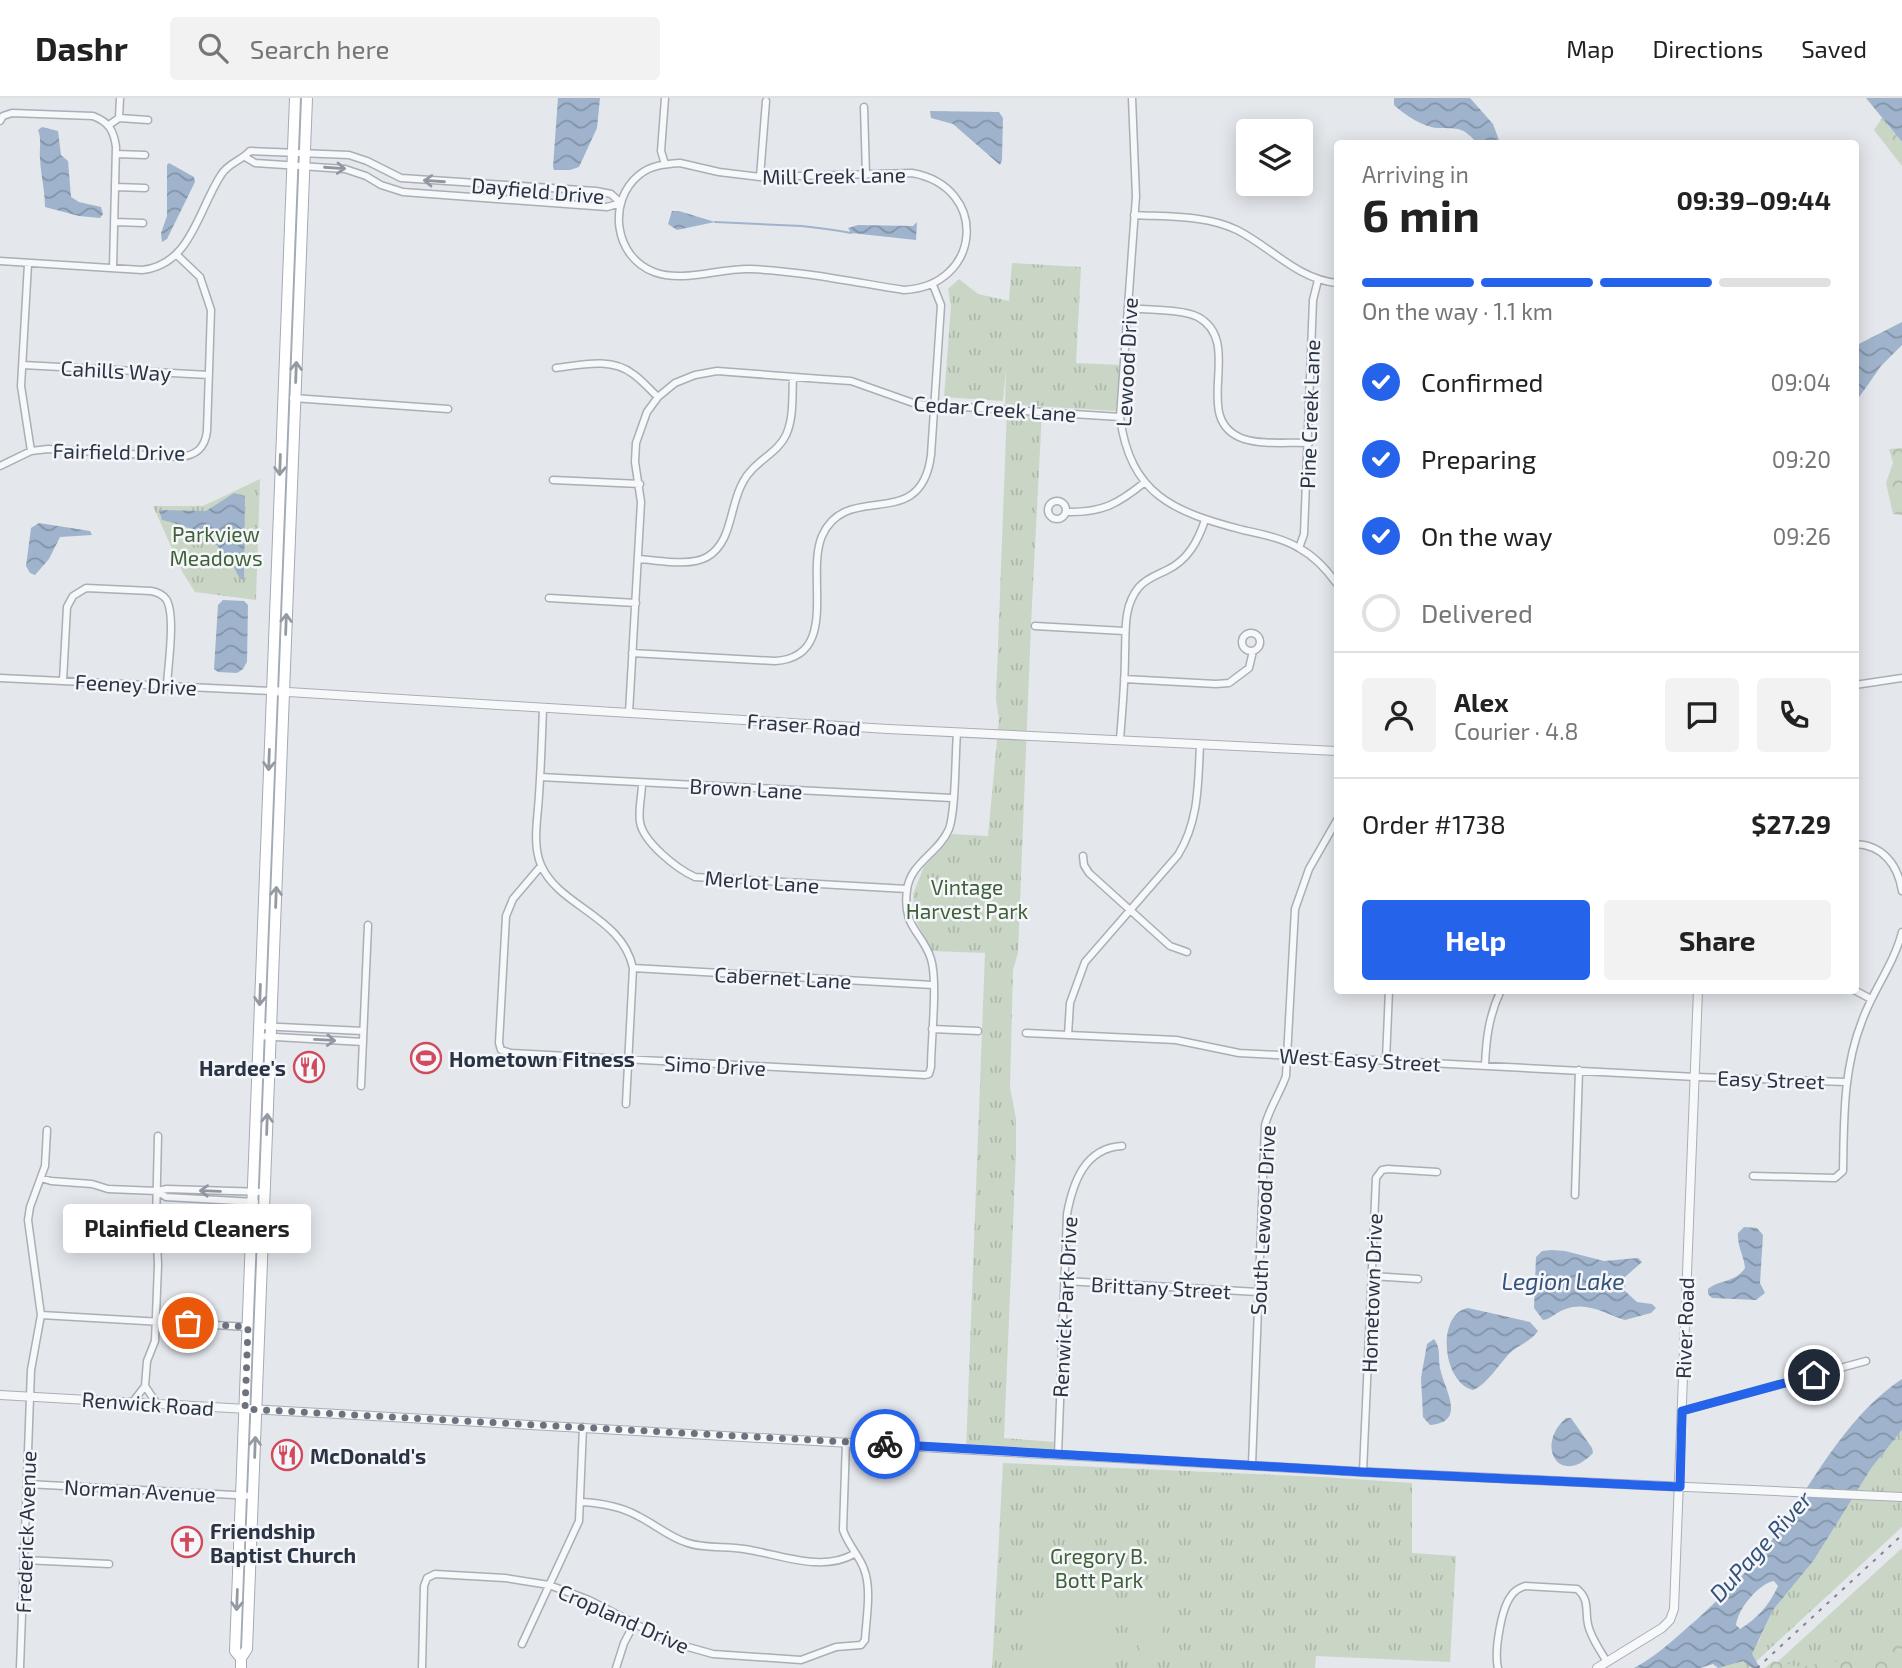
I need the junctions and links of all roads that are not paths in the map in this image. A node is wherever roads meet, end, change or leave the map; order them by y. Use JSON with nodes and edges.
{"nodes":[{"id":1,"x":120,"y":98,"type":"edge"},
{"id":2,"x":295,"y":98,"type":"edge"},
{"id":3,"x":307,"y":98,"type":"edge"},
{"id":4,"x":665,"y":98,"type":"edge"},
{"id":5,"x":1132,"y":98,"type":"edge"},
{"id":6,"x":766,"y":101,"type":"dead end"},
{"id":7,"x":864,"y":107,"type":"dead end"},
{"id":8,"x":119,"y":118,"type":"junction"},
{"id":9,"x":148,"y":120,"type":"dead end"},
{"id":10,"x":0,"y":121,"type":"edge"},
{"id":11,"x":108,"y":125,"type":"junction"},
{"id":12,"x":293,"y":152,"type":"junction"},
{"id":13,"x":304,"y":152,"type":"junction"},
{"id":14,"x":116,"y":154,"type":"junction"},
{"id":15,"x":145,"y":155,"type":"dead end"},
{"id":16,"x":244,"y":157,"type":"junction"},
{"id":17,"x":665,"y":164,"type":"junction"},
{"id":18,"x":292,"y":165,"type":"junction"},
{"id":19,"x":304,"y":166,"type":"junction"},
{"id":20,"x":866,"y":175,"type":"junction"},
{"id":21,"x":760,"y":177,"type":"junction"},
{"id":22,"x":458,"y":182,"type":"junction"},
{"id":23,"x":115,"y":187,"type":"junction"},
{"id":24,"x":145,"y":188,"type":"dead end"},
{"id":25,"x":545,"y":188,"type":"junction"},
{"id":26,"x":457,"y":196,"type":"junction"},
{"id":27,"x":544,"y":201,"type":"junction"},
{"id":28,"x":621,"y":203,"type":"junction"},
{"id":29,"x":1134,"y":215,"type":"junction"},
{"id":30,"x":115,"y":222,"type":"junction"},
{"id":31,"x":143,"y":223,"type":"dead end"},
{"id":32,"x":177,"y":255,"type":"junction"},
{"id":33,"x":0,"y":261,"type":"edge"},
{"id":34,"x":28,"y":264,"type":"junction"},
{"id":35,"x":113,"y":268,"type":"junction"},
{"id":36,"x":1318,"y":280,"type":"junction"},
{"id":37,"x":1334,"y":283,"type":"edge"},
{"id":38,"x":933,"y":285,"type":"junction"},
{"id":39,"x":1128,"y":309,"type":"junction"},
{"id":40,"x":23,"y":365,"type":"junction"},
{"id":41,"x":556,"y":368,"type":"dead end"},
{"id":42,"x":209,"y":375,"type":"junction"},
{"id":43,"x":793,"y":377,"type":"junction"},
{"id":44,"x":283,"y":397,"type":"junction"},
{"id":45,"x":658,"y":397,"type":"junction"},
{"id":46,"x":295,"y":398,"type":"junction"},
{"id":47,"x":934,"y":405,"type":"junction"},
{"id":48,"x":448,"y":409,"type":"dead end"},
{"id":49,"x":1120,"y":416,"type":"junction"},
{"id":50,"x":1309,"y":443,"type":"junction"},
{"id":51,"x":31,"y":451,"type":"junction"},
{"id":52,"x":0,"y":466,"type":"edge"},
{"id":53,"x":553,"y":480,"type":"dead end"},
{"id":54,"x":1145,"y":482,"type":"junction"},
{"id":55,"x":639,"y":484,"type":"junction"},
{"id":56,"x":1066,"y":512,"type":"dead end"},
{"id":57,"x":1205,"y":520,"type":"junction"},
{"id":58,"x":1299,"y":548,"type":"junction"},
{"id":59,"x":638,"y":559,"type":"junction"},
{"id":60,"x":1334,"y":580,"type":"edge"},
{"id":61,"x":549,"y":598,"type":"dead end"},
{"id":62,"x":636,"y":603,"type":"junction"},
{"id":63,"x":1035,"y":626,"type":"dead end"},
{"id":64,"x":1124,"y":631,"type":"junction"},
{"id":65,"x":1253,"y":651,"type":"dead end"},
{"id":66,"x":632,"y":653,"type":"junction"},
{"id":67,"x":0,"y":678,"type":"edge"},
{"id":68,"x":1902,"y":678,"type":"edge"},
{"id":69,"x":1124,"y":679,"type":"junction"},
{"id":70,"x":63,"y":681,"type":"junction"},
{"id":71,"x":1859,"y":684,"type":"edge"},
{"id":72,"x":167,"y":685,"type":"junction"},
{"id":73,"x":272,"y":691,"type":"junction"},
{"id":74,"x":284,"y":692,"type":"junction"},
{"id":75,"x":543,"y":708,"type":"junction"},
{"id":76,"x":629,"y":713,"type":"junction"},
{"id":77,"x":957,"y":733,"type":"junction"},
{"id":78,"x":1120,"y":740,"type":"junction"},
{"id":79,"x":1200,"y":745,"type":"junction"},
{"id":80,"x":1334,"y":751,"type":"edge"},
{"id":81,"x":540,"y":777,"type":"junction"},
{"id":82,"x":642,"y":782,"type":"junction"},
{"id":83,"x":952,"y":799,"type":"junction"},
{"id":84,"x":1334,"y":825,"type":"edge"},
{"id":85,"x":1859,"y":845,"type":"edge"},
{"id":86,"x":1083,"y":856,"type":"dead end"},
{"id":87,"x":541,"y":866,"type":"junction"},
{"id":88,"x":907,"y":889,"type":"junction"},
{"id":89,"x":1902,"y":891,"type":"edge"},
{"id":90,"x":1129,"y":910,"type":"junction"},
{"id":91,"x":368,"y":925,"type":"dead end"},
{"id":92,"x":1902,"y":932,"type":"edge"},
{"id":93,"x":1187,"y":952,"type":"dead end"},
{"id":94,"x":633,"y":968,"type":"junction"},
{"id":95,"x":933,"y":985,"type":"junction"},
{"id":96,"x":1859,"y":993,"type":"edge"},
{"id":97,"x":1389,"y":994,"type":"edge"},
{"id":98,"x":1499,"y":994,"type":"edge"},
{"id":99,"x":1698,"y":994,"type":"edge"},
{"id":100,"x":1871,"y":999,"type":"junction"},
{"id":101,"x":932,"y":1029,"type":"junction"},
{"id":102,"x":259,"y":1031,"type":"junction"},
{"id":103,"x":363,"y":1031,"type":"junction"},
{"id":104,"x":978,"y":1031,"type":"dead end"},
{"id":105,"x":270,"y":1032,"type":"junction"},
{"id":106,"x":1026,"y":1033,"type":"dead end"},
{"id":107,"x":1068,"y":1035,"type":"junction"},
{"id":108,"x":363,"y":1042,"type":"junction"},
{"id":109,"x":1287,"y":1055,"type":"junction"},
{"id":110,"x":628,"y":1060,"type":"junction"},
{"id":111,"x":1386,"y":1060,"type":"junction"},
{"id":112,"x":1485,"y":1066,"type":"junction"},
{"id":113,"x":1579,"y":1070,"type":"junction"},
{"id":114,"x":1696,"y":1077,"type":"junction"},
{"id":115,"x":1846,"y":1082,"type":"junction"},
{"id":116,"x":361,"y":1086,"type":"dead end"},
{"id":117,"x":626,"y":1104,"type":"dead end"},
{"id":118,"x":47,"y":1130,"type":"dead end"},
{"id":119,"x":158,"y":1136,"type":"dead end"},
{"id":120,"x":1122,"y":1146,"type":"dead end"},
{"id":121,"x":1437,"y":1172,"type":"dead end"},
{"id":122,"x":1753,"y":1176,"type":"dead end"},
{"id":123,"x":41,"y":1178,"type":"junction"},
{"id":124,"x":157,"y":1191,"type":"junction"},
{"id":125,"x":1575,"y":1195,"type":"dead end"},
{"id":126,"x":252,"y":1197,"type":"junction"},
{"id":127,"x":264,"y":1197,"type":"junction"},
{"id":128,"x":1372,"y":1276,"type":"junction"},
{"id":129,"x":1418,"y":1279,"type":"dead end"},
{"id":130,"x":1065,"y":1282,"type":"junction"},
{"id":131,"x":1258,"y":1292,"type":"junction"},
{"id":132,"x":41,"y":1315,"type":"junction"},
{"id":133,"x":156,"y":1321,"type":"junction"},
{"id":134,"x":248,"y":1327,"type":"junction"},
{"id":135,"x":1866,"y":1361,"type":"dead end"},
{"id":136,"x":145,"y":1386,"type":"junction"},
{"id":137,"x":0,"y":1395,"type":"edge"},
{"id":138,"x":30,"y":1396,"type":"junction"},
{"id":139,"x":132,"y":1403,"type":"junction"},
{"id":140,"x":157,"y":1404,"type":"junction"},
{"id":141,"x":245,"y":1409,"type":"junction"},
{"id":142,"x":256,"y":1410,"type":"junction"},
{"id":143,"x":1682,"y":1411,"type":"junction"},
{"id":144,"x":583,"y":1427,"type":"junction"},
{"id":145,"x":846,"y":1442,"type":"junction"},
{"id":146,"x":1058,"y":1455,"type":"junction"},
{"id":147,"x":1252,"y":1465,"type":"junction"},
{"id":148,"x":1363,"y":1472,"type":"junction"},
{"id":149,"x":27,"y":1483,"type":"junction"},
{"id":150,"x":1680,"y":1487,"type":"junction"},
{"id":151,"x":241,"y":1495,"type":"junction"},
{"id":152,"x":253,"y":1496,"type":"junction"},
{"id":153,"x":1902,"y":1497,"type":"edge"},
{"id":154,"x":581,"y":1502,"type":"junction"},
{"id":155,"x":854,"y":1554,"type":"junction"},
{"id":156,"x":24,"y":1560,"type":"junction"},
{"id":157,"x":110,"y":1564,"type":"dead end"},
{"id":158,"x":549,"y":1586,"type":"junction"},
{"id":159,"x":634,"y":1624,"type":"junction"},
{"id":160,"x":522,"y":1644,"type":"dead end"},
{"id":161,"x":1607,"y":1662,"type":"junction"},
{"id":162,"x":241,"y":1663,"type":"edge"},
{"id":163,"x":20,"y":1668,"type":"edge"},
{"id":164,"x":422,"y":1668,"type":"edge"},
{"id":165,"x":616,"y":1668,"type":"edge"},
{"id":166,"x":1498,"y":1668,"type":"edge"},
{"id":167,"x":1597,"y":1668,"type":"edge"}],
"edges":[{"from":1,"to":8,"type":"street"},
{"from":2,"to":12,"type":"main road"},
{"from":3,"to":13,"type":"main road"},
{"from":4,"to":17,"type":"street"},
{"from":5,"to":29,"type":"street","name":"Lewood Drive"},
{"from":6,"to":21,"type":"street"},
{"from":7,"to":20,"type":"street"},
{"from":8,"to":9,"type":"street"},
{"from":8,"to":11,"type":"street"},
{"from":10,"to":11,"type":"street"},
{"from":11,"to":14,"type":"street"},
{"from":12,"to":13,"type":"street","name":"Dayfield Drive"},
{"from":12,"to":16,"type":"street","name":"Dayfield Drive"},
{"from":12,"to":18,"type":"main road"},
{"from":13,"to":19,"type":"main road"},
{"from":22,"to":13,"type":"street","name":"Dayfield Drive","one_way":true},
{"from":14,"to":15,"type":"street"},
{"from":14,"to":23,"type":"street"},
{"from":16,"to":18,"type":"street","name":"Dayfield Drive"},
{"from":16,"to":32,"type":"street"},
{"from":17,"to":21,"type":"street","name":"Mill Creek Lane"},
{"from":17,"to":28,"type":"street"},
{"from":18,"to":19,"type":"street","name":"Dayfield Drive"},
{"from":18,"to":44,"type":"main road"},
{"from":19,"to":26,"type":"street","name":"Dayfield Drive","one_way":true},
{"from":46,"to":19,"type":"main road","one_way":true},
{"from":20,"to":21,"type":"street","name":"Mill Creek Lane"},
{"from":20,"to":38,"type":"street","name":"Mill Creek Lane"},
{"from":22,"to":25,"type":"street","name":"Dayfield Drive"},
{"from":22,"to":26,"type":"street"},
{"from":23,"to":24,"type":"street"},
{"from":23,"to":30,"type":"street"},
{"from":25,"to":27,"type":"street"},
{"from":25,"to":28,"type":"street","name":"Dayfield Drive"},
{"from":26,"to":27,"type":"street","name":"Dayfield Drive"},
{"from":27,"to":28,"type":"street","name":"Dayfield Drive"},
{"from":28,"to":38,"type":"street"},
{"from":29,"to":36,"type":"street"},
{"from":29,"to":39,"type":"street","name":"Lewood Drive"},
{"from":30,"to":31,"type":"street"},
{"from":30,"to":35,"type":"street"},
{"from":32,"to":35,"type":"street"},
{"from":32,"to":42,"type":"street","name":"Fairfield Drive"},
{"from":33,"to":34,"type":"street"},
{"from":34,"to":35,"type":"street"},
{"from":34,"to":40,"type":"street"},
{"from":36,"to":37,"type":"street"},
{"from":36,"to":50,"type":"street","name":"Pine Creek Lane"},
{"from":38,"to":47,"type":"street"},
{"from":39,"to":49,"type":"street","name":"Lewood Drive"},
{"from":39,"to":50,"type":"street"},
{"from":40,"to":42,"type":"street","name":"Cahills Way"},
{"from":40,"to":51,"type":"street"},
{"from":41,"to":45,"type":"street"},
{"from":42,"to":51,"type":"street","name":"Fairfield Drive"},
{"from":43,"to":45,"type":"street","name":"Cedar Creek Lane"},
{"from":43,"to":47,"type":"street","name":"Cedar Creek Lane"},
{"from":43,"to":59,"type":"street"},
{"from":44,"to":46,"type":"street"},
{"from":44,"to":73,"type":"main road","one_way":true},
{"from":45,"to":55,"type":"street","name":"Cedar Creek Lane"},
{"from":46,"to":48,"type":"street"},
{"from":74,"to":46,"type":"main road","one_way":true},
{"from":47,"to":49,"type":"street","name":"Cedar Creek Lane"},
{"from":47,"to":66,"type":"street"},
{"from":49,"to":54,"type":"street","name":"Lewood Drive"},
{"from":50,"to":58,"type":"street","name":"Pine Creek Lane"},
{"from":51,"to":52,"type":"street","name":"Fairfield Drive"},
{"from":53,"to":55,"type":"street"},
{"from":54,"to":56,"type":"street"},
{"from":54,"to":57,"type":"street","name":"Lewood Drive"},
{"from":55,"to":59,"type":"street","name":"Cedar Creek Lane"},
{"from":57,"to":58,"type":"street","name":"Lewood Drive"},
{"from":57,"to":64,"type":"street"},
{"from":58,"to":60,"type":"street","name":"Lewood Drive"},
{"from":59,"to":62,"type":"street","name":"Cedar Creek Lane"},
{"from":61,"to":62,"type":"street"},
{"from":62,"to":66,"type":"street","name":"Cedar Creek Lane"},
{"from":63,"to":64,"type":"street"},
{"from":64,"to":69,"type":"street"},
{"from":65,"to":69,"type":"street"},
{"from":66,"to":76,"type":"street","name":"Cedar Creek Lane"},
{"from":67,"to":70,"type":"street","name":"Feeney Drive"},
{"from":68,"to":71,"type":"street"},
{"from":69,"to":78,"type":"street"},
{"from":70,"to":72,"type":"street","name":"Feeney Drive"},
{"from":70,"to":72,"type":"street"},
{"from":72,"to":73,"type":"street","name":"Feeney Drive"},
{"from":73,"to":74,"type":"street","name":"Fraser Road"},
{"from":73,"to":102,"type":"main road","one_way":true},
{"from":74,"to":75,"type":"street","name":"Fraser Road"},
{"from":105,"to":74,"type":"main road","one_way":true},
{"from":75,"to":76,"type":"street","name":"Fraser Road"},
{"from":75,"to":81,"type":"street"},
{"from":76,"to":77,"type":"street","name":"Fraser Road"},
{"from":77,"to":78,"type":"street","name":"Fraser Road"},
{"from":77,"to":83,"type":"street"},
{"from":78,"to":79,"type":"street","name":"Fraser Road"},
{"from":79,"to":80,"type":"street","name":"Fraser Road"},
{"from":79,"to":90,"type":"street"},
{"from":81,"to":82,"type":"street","name":"Brown Lane"},
{"from":81,"to":87,"type":"street"},
{"from":82,"to":83,"type":"street","name":"Brown Lane"},
{"from":82,"to":88,"type":"street","name":"Merlot Lane"},
{"from":83,"to":88,"type":"street"},
{"from":84,"to":109,"type":"street","name":"South Lewood Drive"},
{"from":85,"to":89,"type":"street"},
{"from":86,"to":90,"type":"street"},
{"from":87,"to":94,"type":"street"},
{"from":87,"to":110,"type":"street","name":"Simo Drive"},
{"from":88,"to":95,"type":"street"},
{"from":90,"to":93,"type":"street"},
{"from":90,"to":107,"type":"street"},
{"from":91,"to":103,"type":"street"},
{"from":92,"to":100,"type":"street"},
{"from":94,"to":95,"type":"street","name":"Cabernet Lane"},
{"from":94,"to":110,"type":"street"},
{"from":95,"to":101,"type":"street"},
{"from":96,"to":100,"type":"street"},
{"from":97,"to":111,"type":"street"},
{"from":98,"to":112,"type":"street"},
{"from":99,"to":114,"type":"street","name":"River Road"},
{"from":100,"to":115,"type":"street"},
{"from":101,"to":104,"type":"street"},
{"from":101,"to":110,"type":"street","name":"Simo Drive"},
{"from":102,"to":105,"type":"street"},
{"from":102,"to":126,"type":"main road"},
{"from":103,"to":105,"type":"street"},
{"from":103,"to":108,"type":"street"},
{"from":105,"to":108,"type":"street","one_way":true},
{"from":127,"to":105,"type":"main road","one_way":true},
{"from":106,"to":107,"type":"street","name":"West Easy Street"},
{"from":107,"to":109,"type":"street","name":"West Easy Street"},
{"from":108,"to":116,"type":"street"},
{"from":109,"to":111,"type":"street","name":"West Easy Street"},
{"from":109,"to":131,"type":"street","name":"South Lewood Drive"},
{"from":110,"to":117,"type":"street"},
{"from":111,"to":112,"type":"street","name":"West Easy Street"},
{"from":112,"to":113,"type":"street","name":"West Easy Street"},
{"from":113,"to":114,"type":"street","name":"West Easy Street"},
{"from":113,"to":125,"type":"street"},
{"from":114,"to":115,"type":"street","name":"Easy Street"},
{"from":114,"to":143,"type":"street","name":"River Road"},
{"from":115,"to":122,"type":"street"},
{"from":118,"to":123,"type":"street","name":"Frederick Avenue"},
{"from":119,"to":124,"type":"street"},
{"from":120,"to":130,"type":"street","name":"Renwick Park Drive"},
{"from":121,"to":128,"type":"street","name":"Hometown Drive"},
{"from":123,"to":124,"type":"street"},
{"from":123,"to":132,"type":"street","name":"Frederick Avenue"},
{"from":124,"to":126,"type":"street"},
{"from":124,"to":133,"type":"street"},
{"from":126,"to":127,"type":"street"},
{"from":126,"to":134,"type":"main road"},
{"from":127,"to":142,"type":"main road"},
{"from":128,"to":129,"type":"street"},
{"from":128,"to":148,"type":"street","name":"Hometown Drive"},
{"from":130,"to":131,"type":"street","name":"Brittany Street"},
{"from":130,"to":146,"type":"street","name":"Renwick Park Drive"},
{"from":131,"to":147,"type":"street","name":"South Lewood Drive"},
{"from":132,"to":133,"type":"street"},
{"from":132,"to":138,"type":"street","name":"Frederick Avenue"},
{"from":133,"to":134,"type":"street"},
{"from":133,"to":136,"type":"street"},
{"from":134,"to":141,"type":"main road"},
{"from":135,"to":143,"type":"street"},
{"from":136,"to":139,"type":"street"},
{"from":136,"to":140,"type":"street"},
{"from":137,"to":138,"type":"street","name":"Renwick Road"},
{"from":138,"to":139,"type":"street","name":"Renwick Road"},
{"from":138,"to":149,"type":"street","name":"Frederick Avenue"},
{"from":139,"to":140,"type":"street","name":"Renwick Road"},
{"from":140,"to":141,"type":"street","name":"Renwick Road"},
{"from":141,"to":142,"type":"street","name":"Renwick Road"},
{"from":141,"to":151,"type":"main road"},
{"from":142,"to":144,"type":"street","name":"Renwick Road"},
{"from":152,"to":142,"type":"main road","one_way":true},
{"from":143,"to":150,"type":"street","name":"River Road"},
{"from":144,"to":145,"type":"street","name":"Renwick Road"},
{"from":144,"to":154,"type":"street"},
{"from":145,"to":146,"type":"street","name":"Renwick Road"},
{"from":145,"to":155,"type":"street"},
{"from":146,"to":147,"type":"street","name":"Renwick Road"},
{"from":147,"to":148,"type":"street","name":"Renwick Road"},
{"from":148,"to":150,"type":"street","name":"Renwick Road"},
{"from":149,"to":151,"type":"street","name":"Norman Avenue"},
{"from":149,"to":156,"type":"street","name":"Frederick Avenue"},
{"from":150,"to":153,"type":"street","name":"Renwick Road"},
{"from":150,"to":161,"type":"street","name":"River Road"},
{"from":151,"to":152,"type":"street","name":"Norman Avenue"},
{"from":151,"to":162,"type":"main road","one_way":true},
{"from":152,"to":162,"type":"main road"},
{"from":154,"to":155,"type":"street"},
{"from":154,"to":158,"type":"street"},
{"from":155,"to":159,"type":"street","name":"Cropland Drive"},
{"from":156,"to":157,"type":"street"},
{"from":156,"to":163,"type":"street","name":"Frederick Avenue"},
{"from":158,"to":159,"type":"street","name":"Cropland Drive"},
{"from":158,"to":160,"type":"street"},
{"from":158,"to":164,"type":"street","name":"Cropland Drive"},
{"from":159,"to":165,"type":"street"},
{"from":161,"to":166,"type":"street"},
{"from":161,"to":167,"type":"street","name":"River Road"}]}
